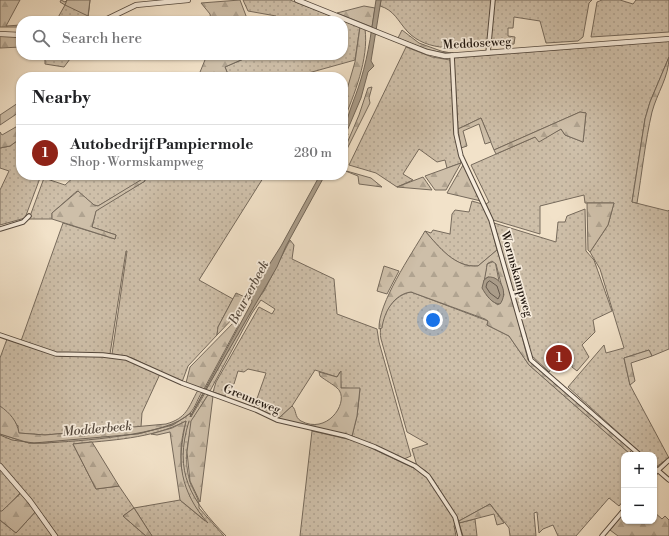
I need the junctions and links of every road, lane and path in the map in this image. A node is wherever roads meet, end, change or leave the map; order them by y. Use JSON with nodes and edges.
{"nodes":[{"id":1,"x":188,"y":0,"type":"edge"},
{"id":2,"x":297,"y":0,"type":"edge"},
{"id":3,"x":492,"y":0,"type":"edge"},
{"id":4,"x":113,"y":16,"type":"edge"},
{"id":5,"x":338,"y":16,"type":"edge"},
{"id":6,"x":348,"y":20,"type":"edge"},
{"id":7,"x":0,"y":34,"type":"edge"},
{"id":8,"x":16,"y":35,"type":"edge"},
{"id":9,"x":669,"y":39,"type":"edge"},
{"id":10,"x":488,"y":53,"type":"junction"},
{"id":11,"x":452,"y":55,"type":"junction"},
{"id":12,"x":29,"y":216,"type":"dead end"},
{"id":13,"x":0,"y":229,"type":"edge"},
{"id":14,"x":0,"y":336,"type":"edge"},
{"id":15,"x":637,"y":452,"type":"edge"},
{"id":16,"x":669,"y":460,"type":"edge"},
{"id":17,"x":0,"y":466,"type":"edge"},
{"id":18,"x":657,"y":467,"type":"edge"},
{"id":19,"x":657,"y":469,"type":"edge"},
{"id":20,"x":669,"y":480,"type":"edge"},
{"id":21,"x":621,"y":514,"type":"edge"},
{"id":22,"x":56,"y":536,"type":"edge"},
{"id":23,"x":460,"y":536,"type":"edge"},
{"id":24,"x":602,"y":536,"type":"edge"}],
"edges":[{"from":1,"to":4,"type":"street"},
{"from":2,"to":5,"type":"street","name":"Meddoseweg"},
{"from":3,"to":10,"type":"street"},
{"from":6,"to":11,"type":"street","name":"Meddoseweg"},
{"from":7,"to":8,"type":"street"},
{"from":9,"to":10,"type":"street","name":"Meddoseweg"},
{"from":10,"to":11,"type":"street","name":"Meddoseweg"},
{"from":11,"to":15,"type":"street","name":"Wormskampweg"},
{"from":12,"to":13,"type":"street"},
{"from":14,"to":23,"type":"street","name":"Greuneweg"},
{"from":16,"to":18,"type":"street"},
{"from":17,"to":22,"type":"street"},
{"from":19,"to":20,"type":"street"},
{"from":21,"to":24,"type":"street"}]}
